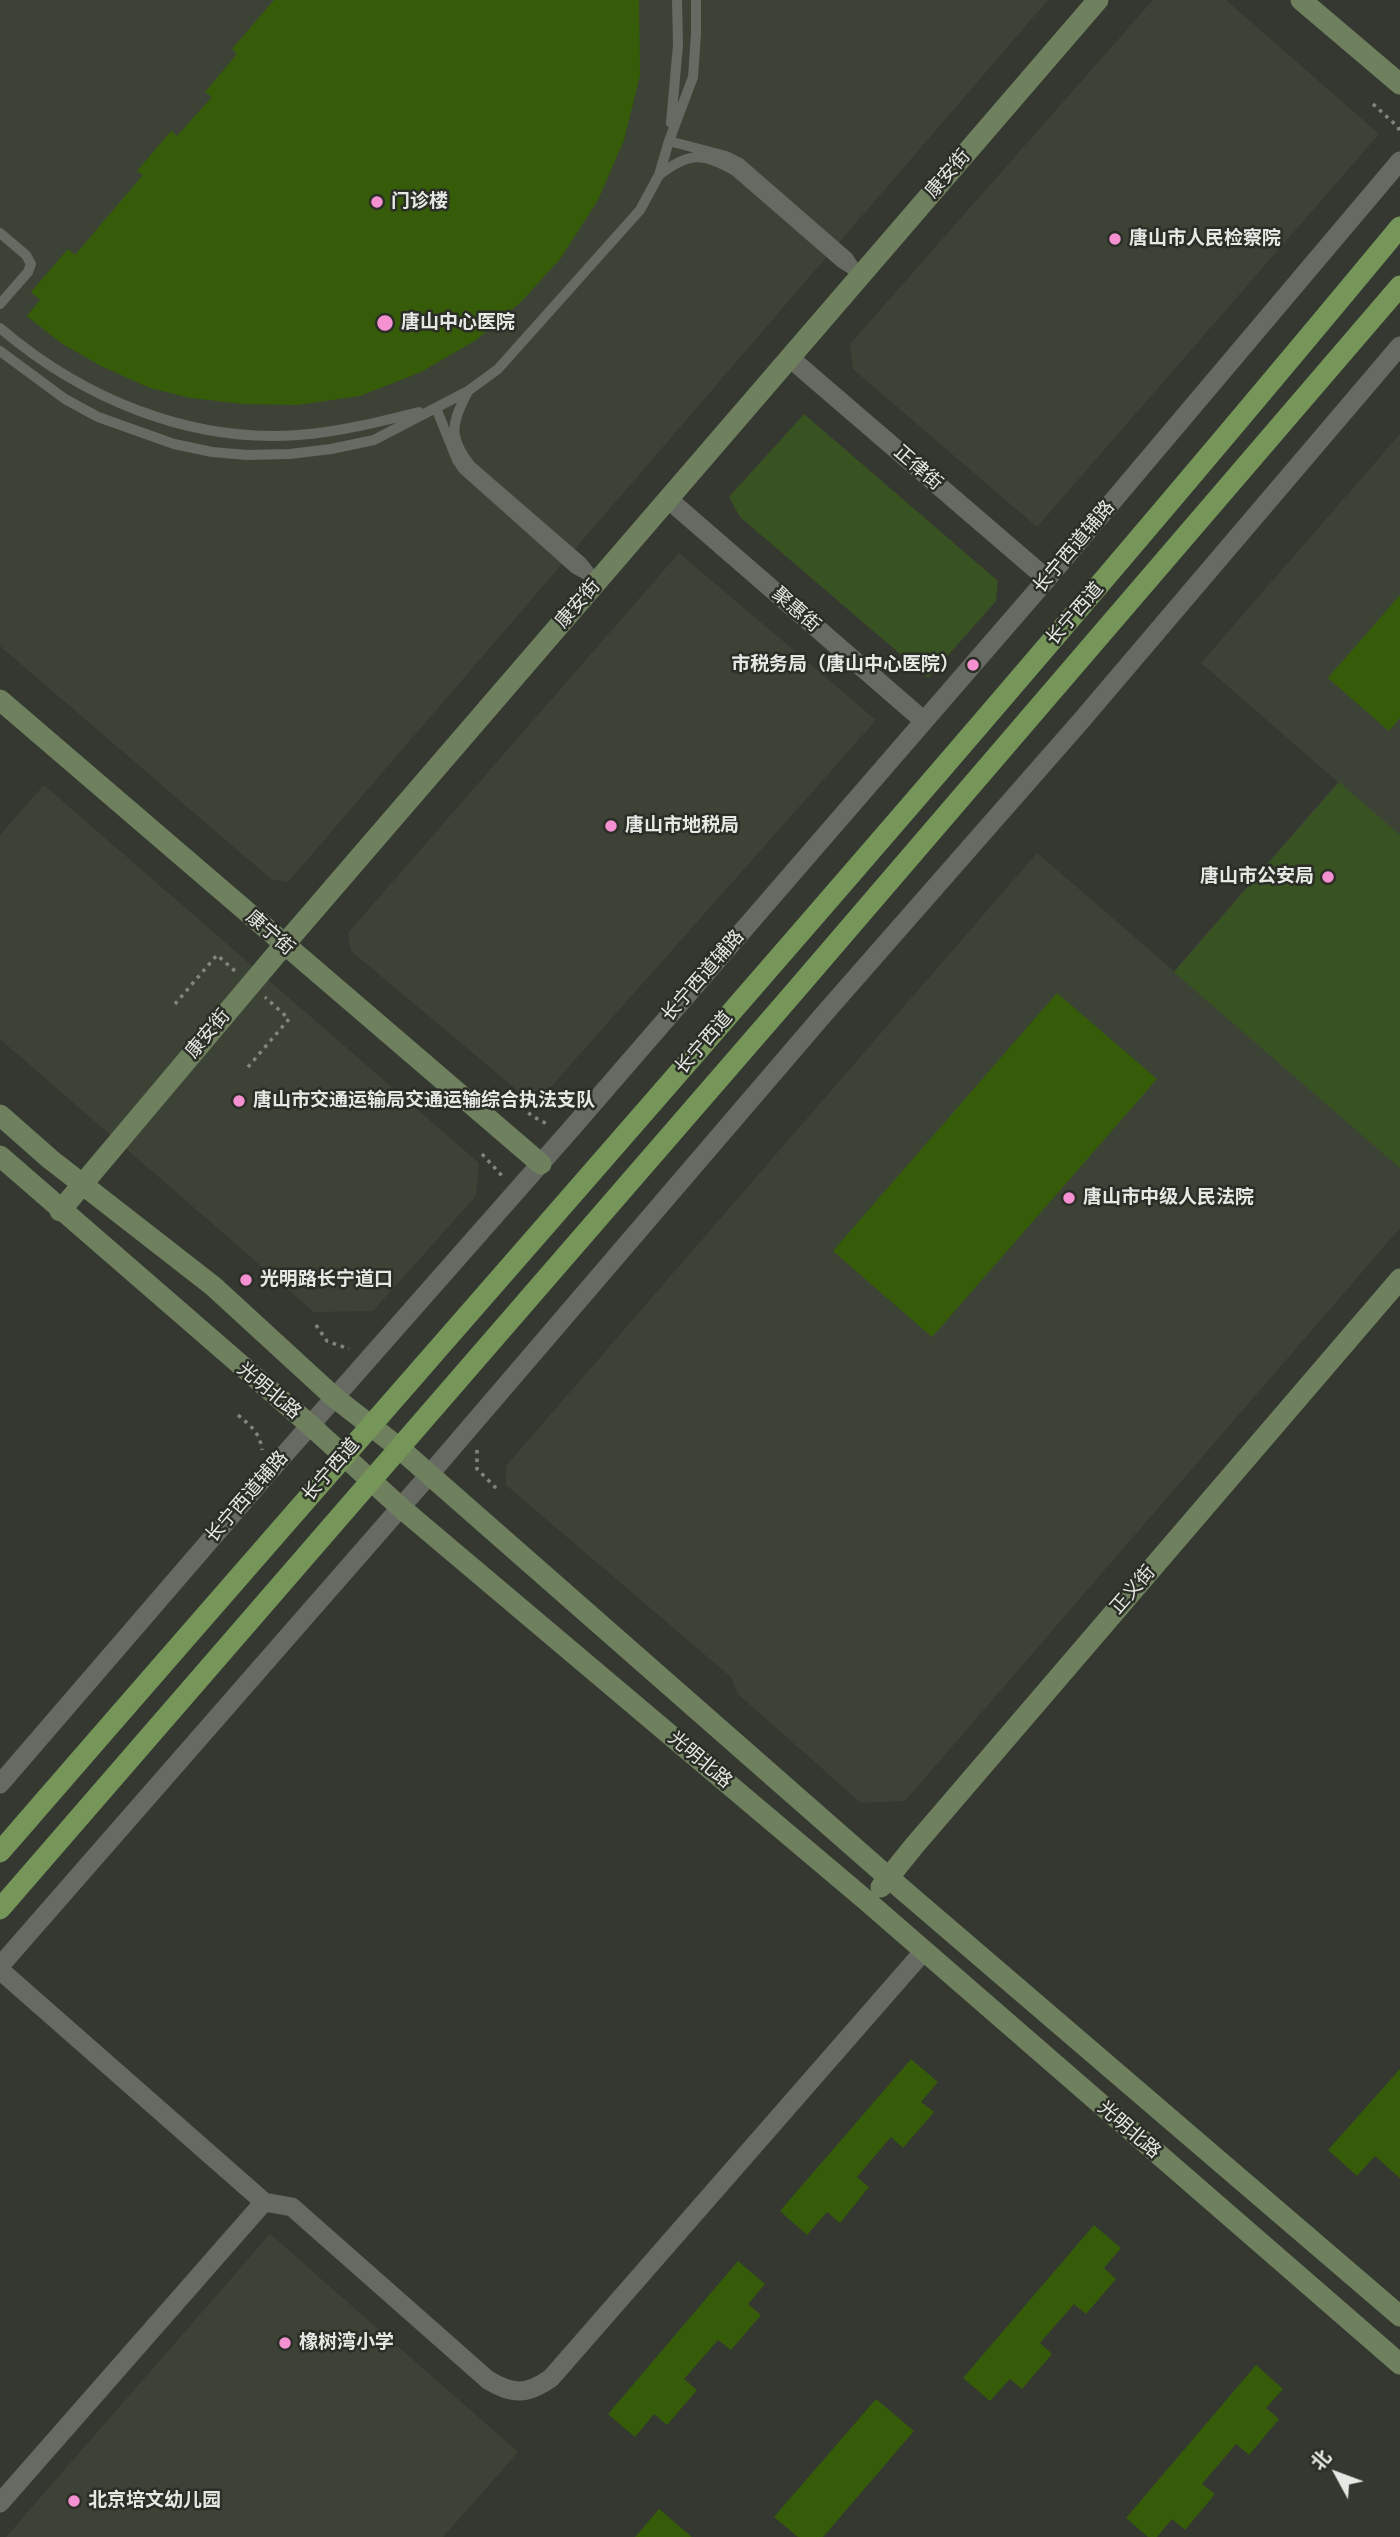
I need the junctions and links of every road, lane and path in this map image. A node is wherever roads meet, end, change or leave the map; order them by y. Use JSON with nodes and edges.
{"nodes":[{"id":1,"x":677,"y":0,"type":"edge"},
{"id":2,"x":696,"y":0,"type":"edge"},
{"id":3,"x":1098,"y":0,"type":"edge"},
{"id":4,"x":1301,"y":0,"type":"edge"},
{"id":5,"x":1400,"y":84,"type":"edge"},
{"id":6,"x":1373,"y":104,"type":"dead end"},
{"id":7,"x":1400,"y":132,"type":"edge"},
{"id":8,"x":669,"y":141,"type":"junction"},
{"id":9,"x":1400,"y":162,"type":"edge"},
{"id":10,"x":659,"y":175,"type":"junction"},
{"id":11,"x":1400,"y":227,"type":"edge"},
{"id":12,"x":0,"y":233,"type":"edge"},
{"id":13,"x":860,"y":275,"type":"junction"},
{"id":14,"x":1400,"y":286,"type":"edge"},
{"id":15,"x":0,"y":304,"type":"edge"},
{"id":16,"x":0,"y":328,"type":"edge"},
{"id":17,"x":1400,"y":346,"type":"edge"},
{"id":18,"x":0,"y":351,"type":"edge"},
{"id":19,"x":790,"y":358,"type":"junction"},
{"id":20,"x":468,"y":391,"type":"junction"},
{"id":21,"x":436,"y":408,"type":"junction"},
{"id":22,"x":668,"y":499,"type":"junction"},
{"id":23,"x":1047,"y":579,"type":"junction"},
{"id":24,"x":598,"y":582,"type":"junction"},
{"id":25,"x":0,"y":700,"type":"edge"},
{"id":26,"x":924,"y":721,"type":"junction"},
{"id":27,"x":284,"y":945,"type":"junction"},
{"id":28,"x":217,"y":955,"type":"dead end"},
{"id":29,"x":175,"y":1004,"type":"dead end"},
{"id":30,"x":289,"y":1018,"type":"dead end"},
{"id":31,"x":248,"y":1067,"type":"dead end"},
{"id":32,"x":522,"y":1107,"type":"dead end"},
{"id":33,"x":0,"y":1115,"type":"edge"},
{"id":34,"x":572,"y":1128,"type":"junction"},
{"id":35,"x":482,"y":1154,"type":"dead end"},
{"id":36,"x":0,"y":1156,"type":"edge"},
{"id":37,"x":541,"y":1164,"type":"junction"},
{"id":38,"x":83,"y":1183,"type":"junction"},
{"id":39,"x":508,"y":1199,"type":"junction"},
{"id":40,"x":60,"y":1210,"type":"junction"},
{"id":41,"x":1400,"y":1279,"type":"edge"},
{"id":42,"x":316,"y":1325,"type":"dead end"},
{"id":43,"x":353,"y":1350,"type":"dead end"},
{"id":44,"x":334,"y":1397,"type":"junction"},
{"id":45,"x":239,"y":1415,"type":"dead end"},
{"id":46,"x":477,"y":1417,"type":"junction"},
{"id":47,"x":310,"y":1425,"type":"junction"},
{"id":48,"x":370,"y":1426,"type":"junction"},
{"id":49,"x":398,"y":1447,"type":"junction"},
{"id":50,"x":343,"y":1457,"type":"junction"},
{"id":51,"x":429,"y":1475,"type":"junction"},
{"id":52,"x":262,"y":1480,"type":"junction"},
{"id":53,"x":369,"y":1480,"type":"junction"},
{"id":54,"x":499,"y":1492,"type":"dead end"},
{"id":55,"x":400,"y":1507,"type":"junction"},
{"id":56,"x":0,"y":1784,"type":"edge"},
{"id":57,"x":0,"y":1852,"type":"edge"},
{"id":58,"x":889,"y":1878,"type":"junction"},
{"id":59,"x":868,"y":1902,"type":"junction"},
{"id":60,"x":0,"y":1909,"type":"edge"},
{"id":61,"x":923,"y":1952,"type":"junction"},
{"id":62,"x":0,"y":1968,"type":"edge"},
{"id":63,"x":264,"y":2202,"type":"junction"},
{"id":64,"x":1400,"y":2316,"type":"edge"},
{"id":65,"x":1400,"y":2364,"type":"edge"},
{"id":66,"x":0,"y":2503,"type":"edge"}],
"edges":[{"from":1,"to":8,"type":"lane"},
{"from":2,"to":8,"type":"lane"},
{"from":3,"to":13,"type":"main road","name":"康安街"},
{"from":4,"to":5,"type":"main road"},
{"from":6,"to":7,"type":"path"},
{"from":8,"to":10,"type":"lane"},
{"from":8,"to":13,"type":"lane"},
{"from":9,"to":23,"type":"street","name":"长宁西道辅路"},
{"from":10,"to":13,"type":"lane"},
{"from":10,"to":20,"type":"lane"},
{"from":11,"to":48,"type":"main road","name":"长宁西道"},
{"from":12,"to":15,"type":"lane"},
{"from":13,"to":19,"type":"main road","name":"康安街"},
{"from":14,"to":49,"type":"main road","name":"长宁西道"},
{"from":16,"to":21,"type":"lane"},
{"from":17,"to":46,"type":"street"},
{"from":18,"to":21,"type":"lane"},
{"from":19,"to":22,"type":"main road","name":"康安街"},
{"from":19,"to":23,"type":"street","name":"正律街"},
{"from":20,"to":21,"type":"lane"},
{"from":20,"to":24,"type":"lane"},
{"from":21,"to":24,"type":"lane"},
{"from":22,"to":24,"type":"main road","name":"康安街"},
{"from":22,"to":26,"type":"street","name":"聚惠街"},
{"from":23,"to":26,"type":"street","name":"长宁西道辅路"},
{"from":24,"to":27,"type":"main road","name":"康安街"},
{"from":25,"to":27,"type":"main road","name":"康宁街"},
{"from":26,"to":34,"type":"street","name":"长宁西道辅路"},
{"from":27,"to":37,"type":"main road","name":"康宁街"},
{"from":27,"to":38,"type":"main road","name":"康安街"},
{"from":28,"to":29,"type":"path"},
{"from":30,"to":31,"type":"path"},
{"from":32,"to":34,"type":"path"},
{"from":33,"to":38,"type":"main road","name":"光明北路"},
{"from":34,"to":37,"type":"street","name":"长宁西道辅路"},
{"from":35,"to":39,"type":"path"},
{"from":36,"to":40,"type":"main road","name":"光明北路"},
{"from":37,"to":39,"type":"street","name":"长宁西道辅路"},
{"from":38,"to":40,"type":"main road","name":"康安街"},
{"from":38,"to":44,"type":"main road","name":"光明北路"},
{"from":39,"to":44,"type":"street","name":"长宁西道辅路"},
{"from":40,"to":47,"type":"main road","name":"光明北路"},
{"from":41,"to":58,"type":"main road","name":"正义街"},
{"from":42,"to":43,"type":"path"},
{"from":44,"to":47,"type":"street","name":"长宁西道辅路"},
{"from":44,"to":48,"type":"main road","name":"光明北路"},
{"from":45,"to":52,"type":"path"},
{"from":46,"to":51,"type":"street"},
{"from":46,"to":54,"type":"path"},
{"from":47,"to":50,"type":"main road","name":"光明北路"},
{"from":47,"to":52,"type":"street","name":"长宁西道辅路"},
{"from":48,"to":49,"type":"main road","name":"光明北路"},
{"from":48,"to":50,"type":"main road","name":"长宁西道"},
{"from":49,"to":51,"type":"main road","name":"光明北路"},
{"from":49,"to":53,"type":"main road","name":"长宁西道"},
{"from":50,"to":53,"type":"main road","name":"光明北路"},
{"from":50,"to":57,"type":"main road","name":"长宁西道"},
{"from":51,"to":55,"type":"street"},
{"from":51,"to":58,"type":"main road","name":"光明北路"},
{"from":52,"to":56,"type":"street","name":"长宁西道辅路"},
{"from":53,"to":55,"type":"main road","name":"光明北路"},
{"from":53,"to":60,"type":"main road","name":"长宁西道"},
{"from":55,"to":59,"type":"main road","name":"光明北路"},
{"from":55,"to":62,"type":"street"},
{"from":58,"to":59,"type":"main road","name":"正义街"},
{"from":58,"to":64,"type":"main road","name":"光明北路"},
{"from":59,"to":61,"type":"main road","name":"光明北路"},
{"from":61,"to":63,"type":"street"},
{"from":61,"to":65,"type":"main road","name":"光明北路"},
{"from":62,"to":63,"type":"street"},
{"from":63,"to":66,"type":"street"}]}
